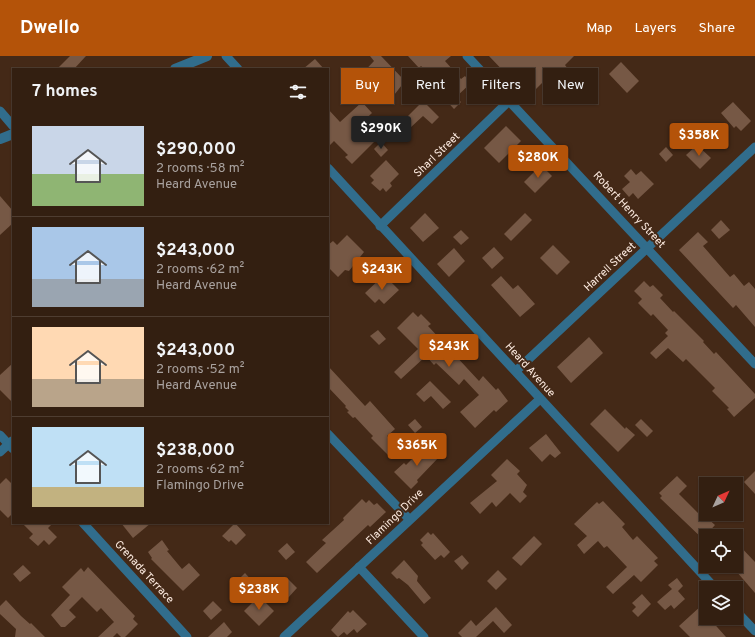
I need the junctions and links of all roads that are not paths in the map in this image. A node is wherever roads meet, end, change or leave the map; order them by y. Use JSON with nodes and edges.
{"nodes":[{"id":1,"x":207,"y":56,"type":"edge"},
{"id":2,"x":226,"y":56,"type":"edge"},
{"id":3,"x":467,"y":56,"type":"edge"},
{"id":4,"x":177,"y":68,"type":"edge"},
{"id":5,"x":237,"y":68,"type":"edge"},
{"id":6,"x":478,"y":68,"type":"edge"},
{"id":7,"x":506,"y":104,"type":"edge"},
{"id":8,"x":512,"y":104,"type":"edge"},
{"id":9,"x":0,"y":111,"type":"edge"},
{"id":10,"x":12,"y":125,"type":"edge"},
{"id":11,"x":12,"y":134,"type":"edge"},
{"id":12,"x":0,"y":139,"type":"edge"},
{"id":13,"x":755,"y":147,"type":"edge"},
{"id":14,"x":329,"y":169,"type":"edge"},
{"id":15,"x":380,"y":226,"type":"junction"},
{"id":16,"x":648,"y":248,"type":"junction"},
{"id":17,"x":755,"y":364,"type":"edge"},
{"id":18,"x":516,"y":372,"type":"junction"},
{"id":19,"x":540,"y":399,"type":"junction"},
{"id":20,"x":0,"y":434,"type":"edge"},
{"id":21,"x":329,"y":435,"type":"edge"},
{"id":22,"x":12,"y":444,"type":"edge"},
{"id":23,"x":0,"y":452,"type":"edge"},
{"id":24,"x":409,"y":519,"type":"junction"},
{"id":25,"x":84,"y":524,"type":"edge"},
{"id":26,"x":360,"y":567,"type":"junction"},
{"id":27,"x":709,"y":581,"type":"edge"},
{"id":28,"x":743,"y":618,"type":"edge"},
{"id":29,"x":755,"y":631,"type":"edge"},
{"id":30,"x":187,"y":637,"type":"edge"},
{"id":31,"x":284,"y":637,"type":"edge"},
{"id":32,"x":424,"y":637,"type":"edge"}],
"edges":[{"from":1,"to":4,"type":"street"},
{"from":2,"to":5,"type":"street"},
{"from":3,"to":6,"type":"street","name":"Robert Henry Street"},
{"from":7,"to":15,"type":"street","name":"Sharl Street"},
{"from":8,"to":16,"type":"street","name":"Robert Henry Street"},
{"from":9,"to":10,"type":"street"},
{"from":11,"to":12,"type":"street"},
{"from":13,"to":16,"type":"street","name":"Harrell Street"},
{"from":14,"to":15,"type":"street","name":"Heard Avenue"},
{"from":15,"to":18,"type":"street","name":"Heard Avenue"},
{"from":16,"to":17,"type":"street","name":"Robert Henry Street"},
{"from":16,"to":18,"type":"street","name":"Harrell Street"},
{"from":18,"to":19,"type":"street","name":"Heard Avenue"},
{"from":19,"to":24,"type":"street","name":"Flamingo Drive"},
{"from":19,"to":27,"type":"street","name":"Heard Avenue"},
{"from":20,"to":22,"type":"street"},
{"from":21,"to":24,"type":"street"},
{"from":22,"to":23,"type":"street"},
{"from":24,"to":26,"type":"street","name":"Flamingo Drive"},
{"from":25,"to":30,"type":"street","name":"Grenada Terrace"},
{"from":26,"to":31,"type":"street","name":"Flamingo Drive"},
{"from":26,"to":32,"type":"street"},
{"from":28,"to":29,"type":"street"}]}
